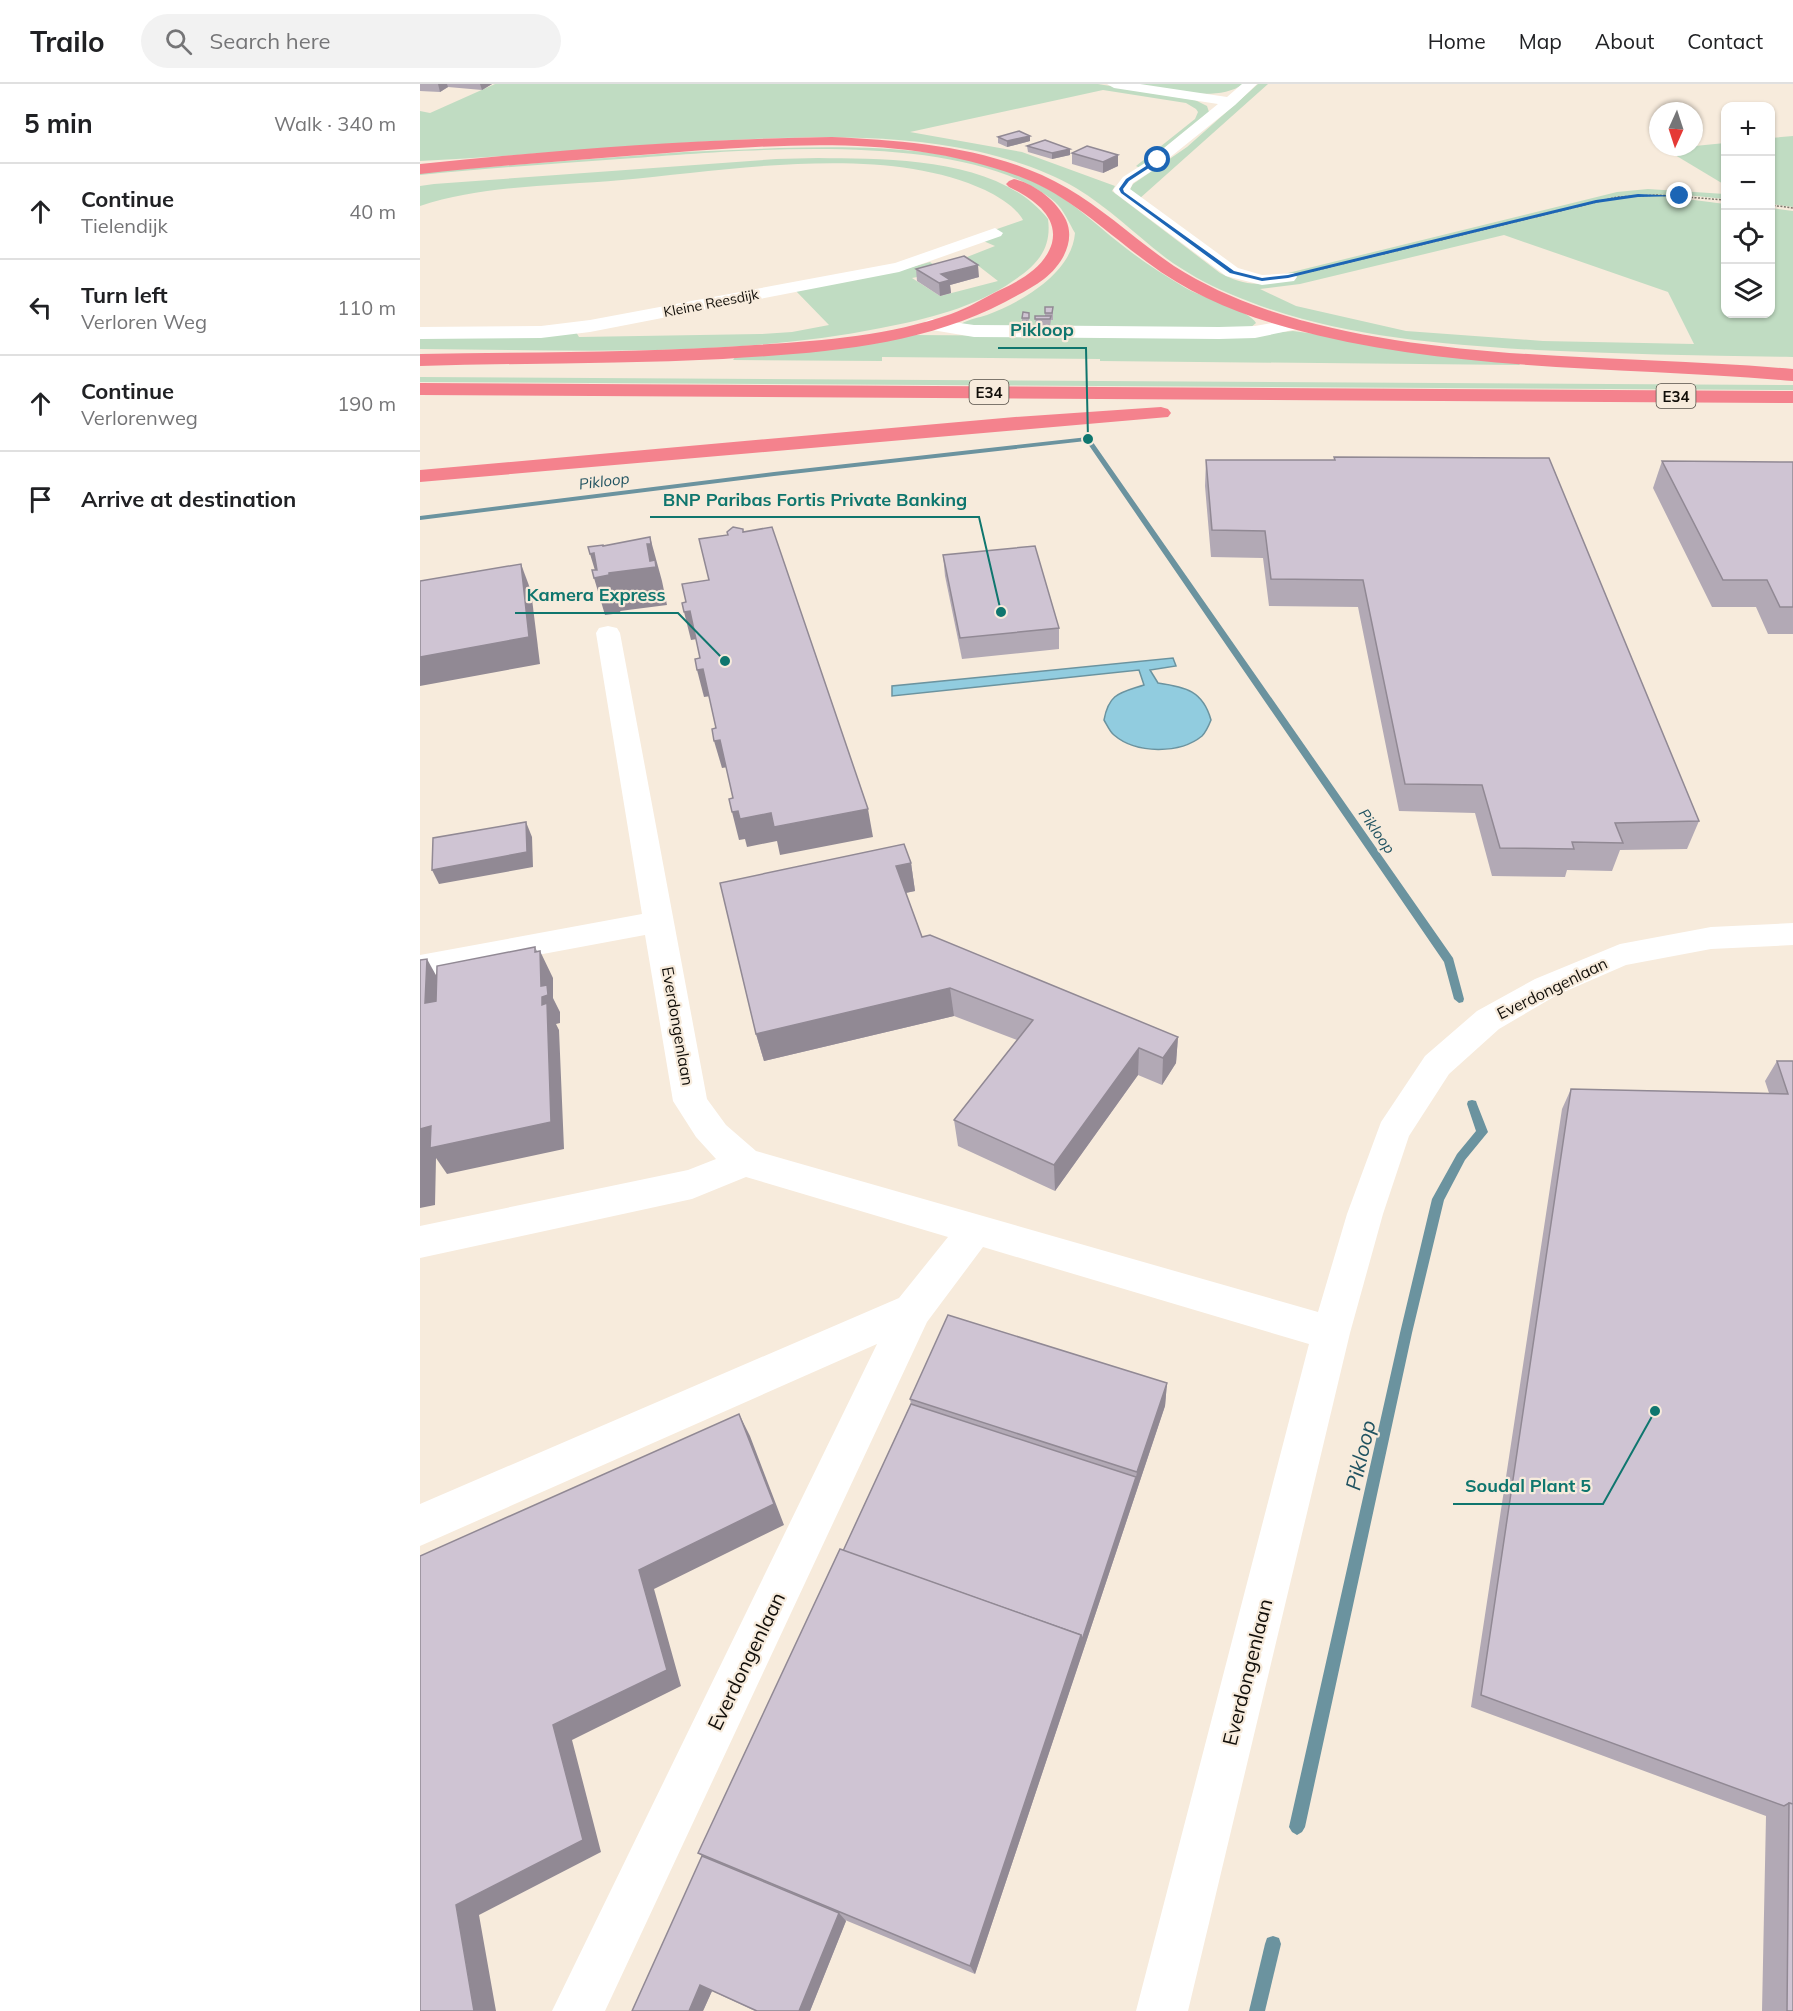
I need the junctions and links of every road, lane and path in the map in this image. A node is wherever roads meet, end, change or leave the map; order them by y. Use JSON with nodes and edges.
{"nodes":[{"id":1,"x":1114,"y":84,"type":"edge"},
{"id":2,"x":1250,"y":84,"type":"edge"},
{"id":3,"x":1230,"y":102,"type":"junction"},
{"id":4,"x":420,"y":167,"type":"edge"},
{"id":5,"x":449,"y":171,"type":"junction"},
{"id":6,"x":420,"y":180,"type":"edge"},
{"id":7,"x":1721,"y":200,"type":"edge"},
{"id":8,"x":1775,"y":206,"type":"edge"},
{"id":9,"x":1793,"y":208,"type":"edge"},
{"id":10,"x":995,"y":233,"type":"dead end"},
{"id":11,"x":1288,"y":277,"type":"joint"},
{"id":12,"x":1296,"y":324,"type":"junction"},
{"id":13,"x":932,"y":325,"type":"junction"},
{"id":14,"x":420,"y":333,"type":"edge"},
{"id":15,"x":420,"y":360,"type":"edge"},
{"id":16,"x":420,"y":370,"type":"edge"},
{"id":17,"x":730,"y":371,"type":"dead end"},
{"id":18,"x":1518,"y":376,"type":"dead end"},
{"id":19,"x":1793,"y":376,"type":"edge"},
{"id":20,"x":420,"y":389,"type":"edge"},
{"id":21,"x":1558,"y":395,"type":"junction"},
{"id":22,"x":1793,"y":397,"type":"edge"},
{"id":23,"x":420,"y":476,"type":"edge"},
{"id":24,"x":608,"y":633,"type":"dead end"},
{"id":25,"x":660,"y":921,"type":"junction"},
{"id":26,"x":1793,"y":934,"type":"edge"},
{"id":27,"x":420,"y":966,"type":"edge"},
{"id":28,"x":745,"y":1162,"type":"junction"},
{"id":29,"x":976,"y":1229,"type":"junction"},
{"id":30,"x":420,"y":1242,"type":"edge"},
{"id":31,"x":913,"y":1310,"type":"junction"},
{"id":32,"x":1331,"y":1333,"type":"junction"},
{"id":33,"x":420,"y":1525,"type":"edge"},
{"id":34,"x":578,"y":2011,"type":"edge"},
{"id":35,"x":1162,"y":2011,"type":"edge"}],
"edges":[{"from":1,"to":3,"type":"street"},
{"from":2,"to":3,"type":"street"},
{"from":3,"to":11,"type":"street"},
{"from":4,"to":5,"type":"highway"},
{"from":5,"to":6,"type":"highway"},
{"from":5,"to":12,"type":"highway"},
{"from":5,"to":13,"type":"highway"},
{"from":7,"to":11,"type":"path"},
{"from":8,"to":9,"type":"path"},
{"from":10,"to":14,"type":"street","name":"Kleine Reesdijk"},
{"from":12,"to":13,"type":"street"},
{"from":12,"to":19,"type":"highway"},
{"from":13,"to":15,"type":"highway"},
{"from":16,"to":17,"type":"highway"},
{"from":18,"to":19,"type":"highway","number":"E34"},
{"from":20,"to":21,"type":"highway","number":"E34"},
{"from":21,"to":22,"type":"highway","number":"E34"},
{"from":21,"to":23,"type":"highway"},
{"from":24,"to":25,"type":"street","name":"Everdongenlaan"},
{"from":25,"to":27,"type":"street"},
{"from":25,"to":28,"type":"street","name":"Everdongenlaan"},
{"from":26,"to":32,"type":"street","name":"Everdongenlaan"},
{"from":28,"to":29,"type":"street","name":"Everdongenlaan"},
{"from":28,"to":30,"type":"street"},
{"from":29,"to":31,"type":"street","name":"Everdongenlaan"},
{"from":29,"to":32,"type":"street","name":"Everdongenlaan"},
{"from":31,"to":33,"type":"street","name":"Everdongenlaan"},
{"from":31,"to":34,"type":"street","name":"Everdongenlaan"},
{"from":32,"to":35,"type":"street","name":"Everdongenlaan"}]}
